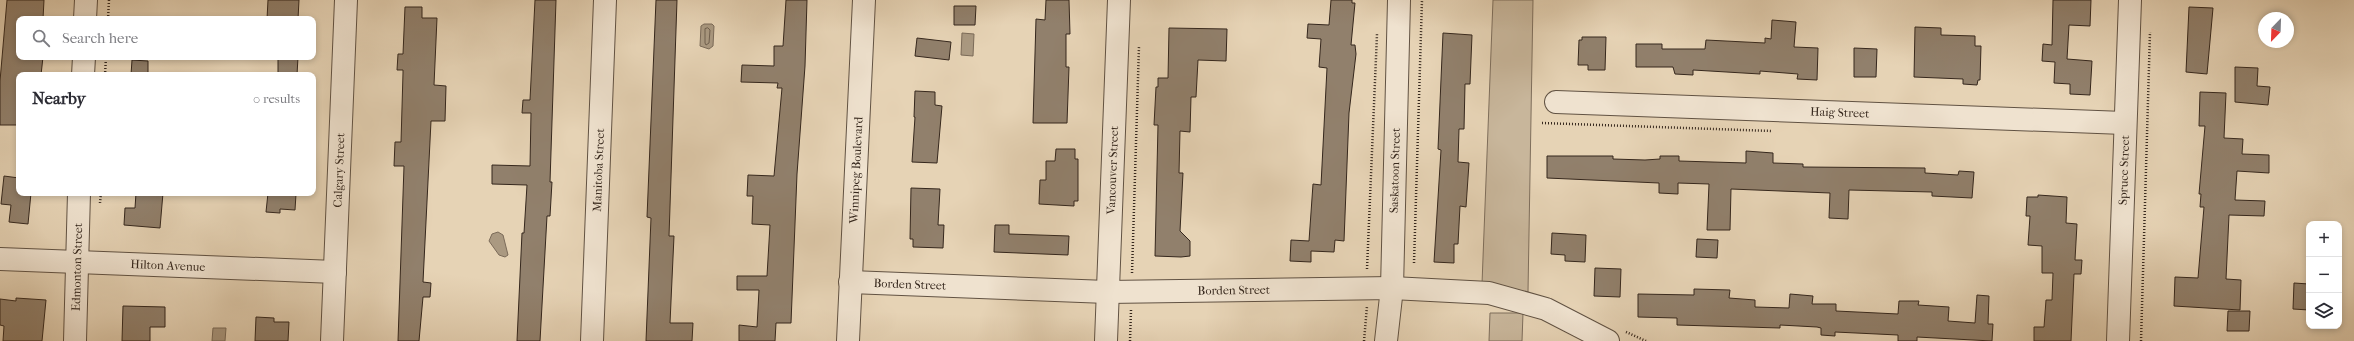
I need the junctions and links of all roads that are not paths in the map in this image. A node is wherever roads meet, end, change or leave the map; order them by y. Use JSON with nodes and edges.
{"nodes":[{"id":1,"x":86,"y":0,"type":"edge"},
{"id":2,"x":346,"y":0,"type":"edge"},
{"id":3,"x":605,"y":0,"type":"edge"},
{"id":4,"x":864,"y":0,"type":"edge"},
{"id":5,"x":1119,"y":0,"type":"edge"},
{"id":6,"x":1399,"y":0,"type":"edge"},
{"id":7,"x":2130,"y":0,"type":"edge"},
{"id":8,"x":85,"y":16,"type":"edge"},
{"id":9,"x":84,"y":60,"type":"edge"},
{"id":10,"x":83,"y":72,"type":"edge"},
{"id":11,"x":1556,"y":102,"type":"dead end"},
{"id":12,"x":2124,"y":123,"type":"junction"},
{"id":13,"x":80,"y":196,"type":"edge"},
{"id":14,"x":0,"y":259,"type":"edge"},
{"id":15,"x":77,"y":262,"type":"junction"},
{"id":16,"x":335,"y":272,"type":"junction"},
{"id":17,"x":850,"y":282,"type":"junction"},
{"id":18,"x":1392,"y":288,"type":"junction"},
{"id":19,"x":1107,"y":292,"type":"junction"},
{"id":20,"x":1615,"y":336,"type":"edge"},
{"id":21,"x":74,"y":341,"type":"edge"},
{"id":22,"x":332,"y":341,"type":"edge"},
{"id":23,"x":592,"y":341,"type":"edge"},
{"id":24,"x":848,"y":341,"type":"edge"},
{"id":25,"x":1106,"y":341,"type":"edge"},
{"id":26,"x":1386,"y":341,"type":"edge"},
{"id":27,"x":2118,"y":341,"type":"edge"}],
"edges":[{"from":1,"to":8,"type":"street"},
{"from":2,"to":16,"type":"street","name":"Calgary Street"},
{"from":3,"to":23,"type":"street","name":"Manitoba Street"},
{"from":4,"to":17,"type":"street","name":"Winnipeg Boulevard"},
{"from":5,"to":19,"type":"street","name":"Vancouver Street"},
{"from":6,"to":18,"type":"street","name":"Saskatoon Street"},
{"from":7,"to":12,"type":"street","name":"Spruce Street"},
{"from":9,"to":10,"type":"street"},
{"from":11,"to":12,"type":"street","name":"Haig Street"},
{"from":12,"to":27,"type":"street","name":"Spruce Street"},
{"from":13,"to":15,"type":"street","name":"Edmonton Street"},
{"from":14,"to":15,"type":"street","name":"Hilton Avenue"},
{"from":15,"to":16,"type":"street","name":"Hilton Avenue"},
{"from":15,"to":21,"type":"street","name":"Edmonton Street"},
{"from":16,"to":22,"type":"street","name":"Calgary Street"},
{"from":17,"to":19,"type":"street","name":"Borden Street"},
{"from":17,"to":24,"type":"street","name":"Winnipeg Boulevard"},
{"from":18,"to":19,"type":"street","name":"Borden Street"},
{"from":18,"to":20,"type":"street","name":"Borden Street"},
{"from":18,"to":26,"type":"street","name":"Saskatoon Street"},
{"from":19,"to":25,"type":"street","name":"Vancouver Street"}]}
